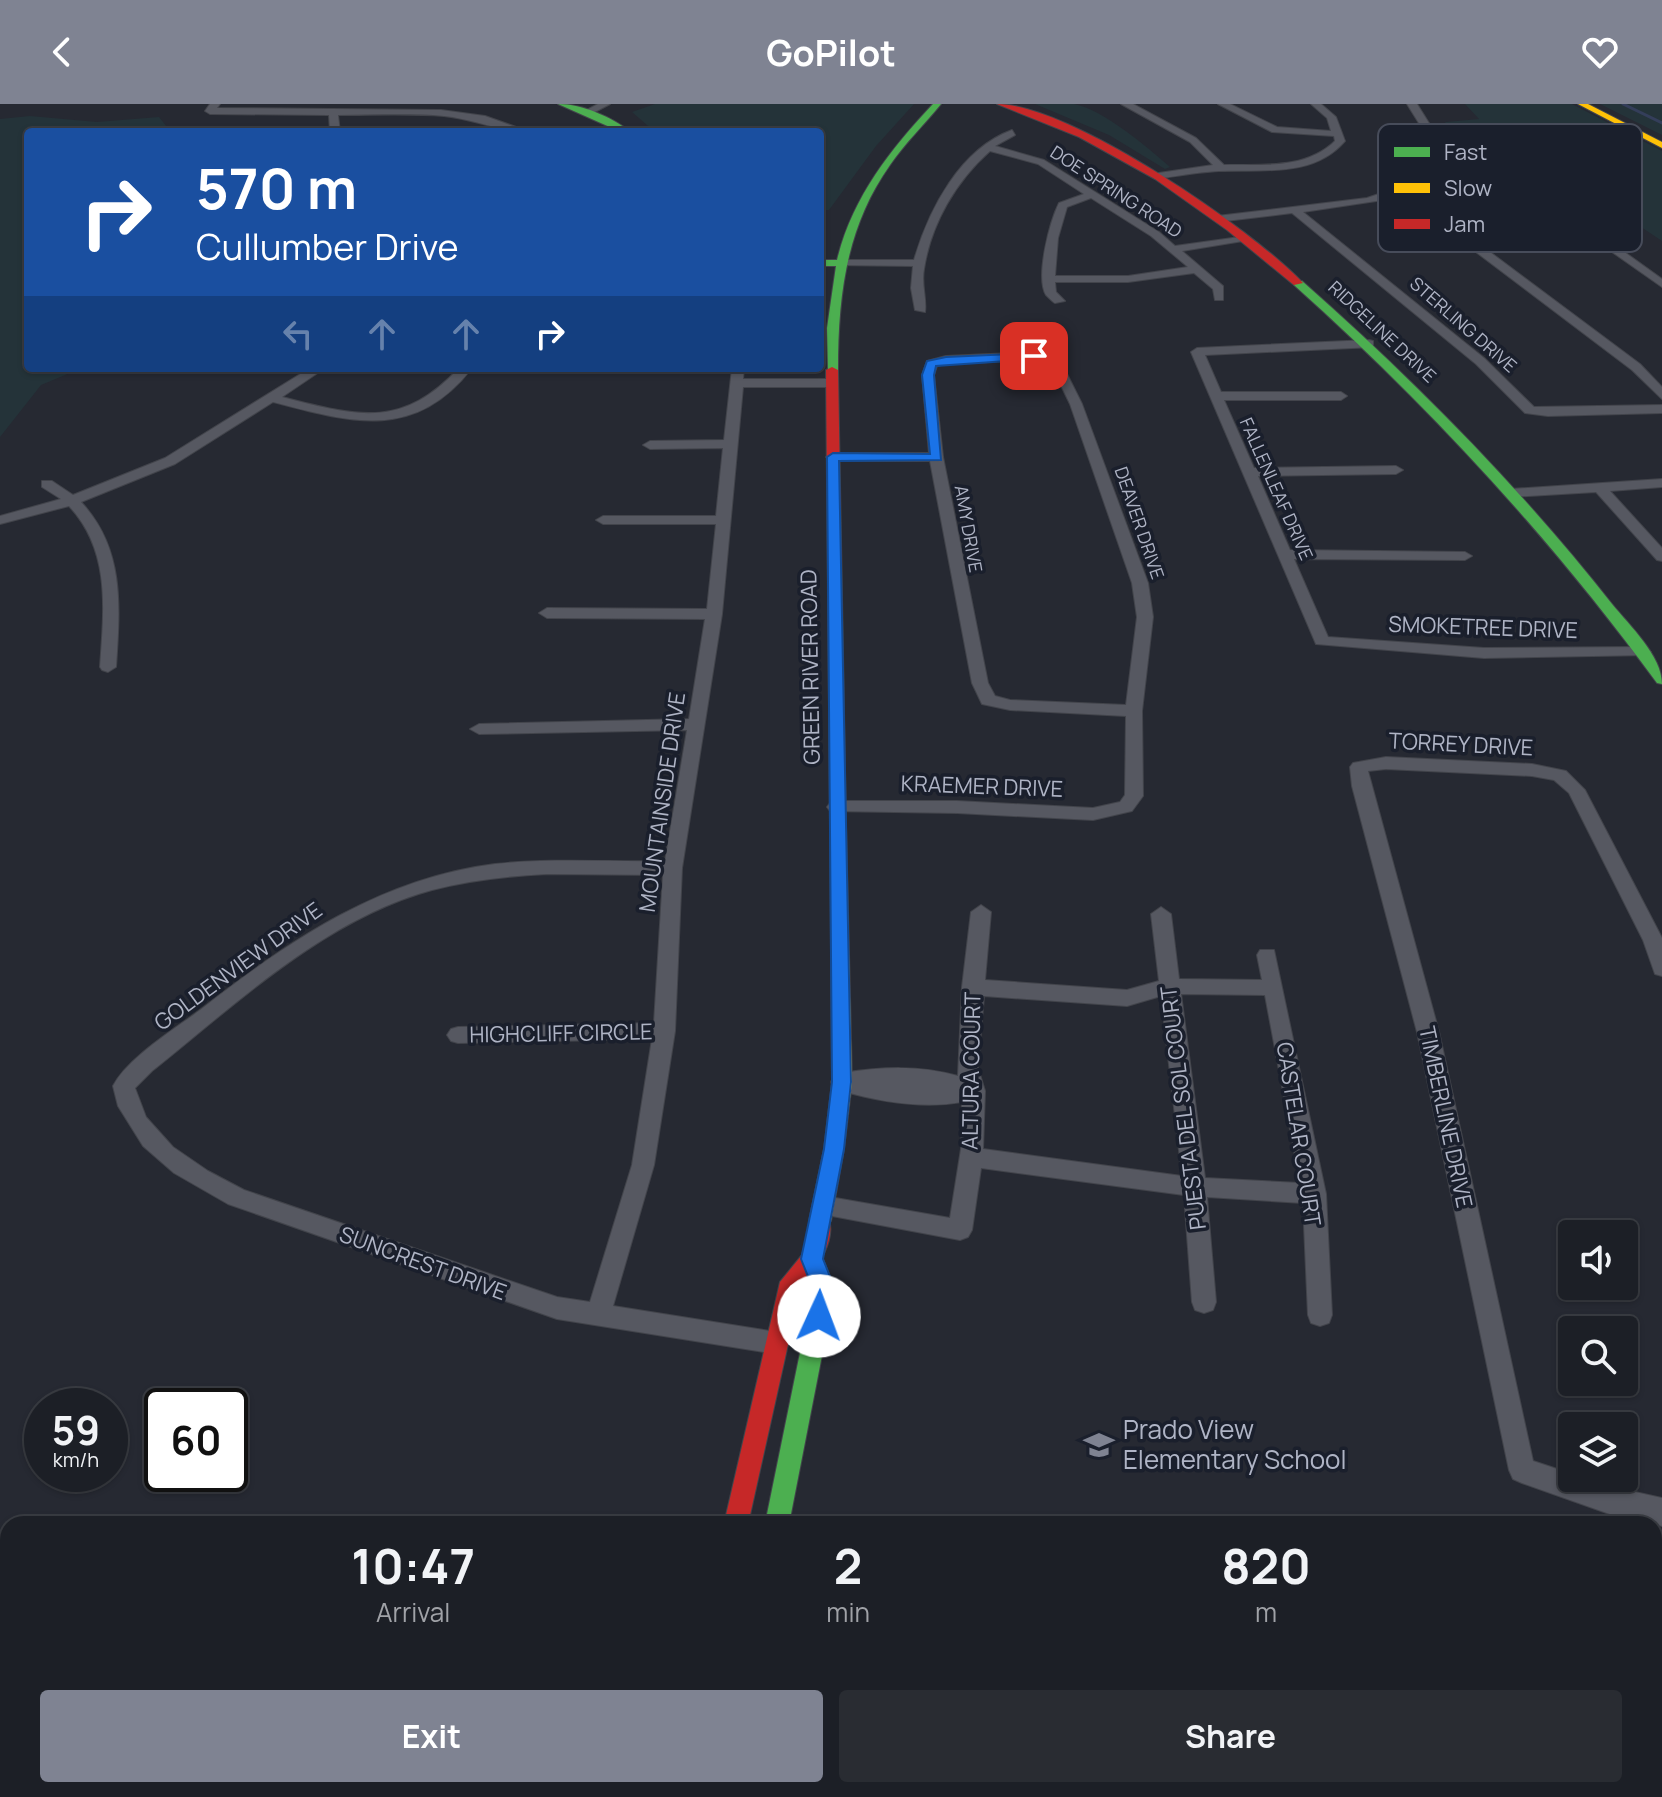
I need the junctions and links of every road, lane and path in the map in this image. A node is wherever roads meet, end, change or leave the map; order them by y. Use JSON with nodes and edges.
{"nodes":[{"id":1,"x":215,"y":104,"type":"edge"},
{"id":2,"x":562,"y":104,"type":"edge"},
{"id":3,"x":937,"y":104,"type":"edge"},
{"id":4,"x":1001,"y":104,"type":"edge"},
{"id":5,"x":1126,"y":104,"type":"edge"},
{"id":6,"x":1223,"y":104,"type":"edge"},
{"id":7,"x":1316,"y":104,"type":"edge"},
{"id":8,"x":1412,"y":104,"type":"edge"},
{"id":9,"x":1582,"y":104,"type":"edge"},
{"id":10,"x":1591,"y":104,"type":"edge"},
{"id":11,"x":412,"y":108,"type":"edge"},
{"id":12,"x":597,"y":108,"type":"edge"},
{"id":13,"x":333,"y":112,"type":"junction"},
{"id":14,"x":485,"y":119,"type":"junction"},
{"id":15,"x":1424,"y":124,"type":"edge"},
{"id":16,"x":1624,"y":124,"type":"edge"},
{"id":17,"x":1628,"y":124,"type":"edge"},
{"id":18,"x":335,"y":128,"type":"edge"},
{"id":19,"x":472,"y":128,"type":"edge"},
{"id":20,"x":513,"y":128,"type":"edge"},
{"id":21,"x":622,"y":128,"type":"edge"},
{"id":22,"x":1642,"y":131,"type":"edge"},
{"id":23,"x":1642,"y":132,"type":"edge"},
{"id":24,"x":1012,"y":133,"type":"dead end"},
{"id":25,"x":1339,"y":134,"type":"junction"},
{"id":26,"x":1662,"y":142,"type":"edge"},
{"id":27,"x":987,"y":147,"type":"junction"},
{"id":28,"x":1221,"y":168,"type":"junction"},
{"id":29,"x":1156,"y":176,"type":"junction"},
{"id":30,"x":1090,"y":195,"type":"junction"},
{"id":31,"x":1378,"y":198,"type":"edge"},
{"id":32,"x":1294,"y":210,"type":"junction"},
{"id":33,"x":1217,"y":219,"type":"junction"},
{"id":34,"x":1246,"y":241,"type":"junction"},
{"id":35,"x":1178,"y":251,"type":"junction"},
{"id":36,"x":1483,"y":252,"type":"edge"},
{"id":37,"x":1617,"y":252,"type":"edge"},
{"id":38,"x":828,"y":263,"type":"edge"},
{"id":39,"x":919,"y":266,"type":"junction"},
{"id":40,"x":1199,"y":269,"type":"junction"},
{"id":41,"x":1048,"y":279,"type":"junction"},
{"id":42,"x":1662,"y":284,"type":"edge"},
{"id":43,"x":1219,"y":298,"type":"dead end"},
{"id":44,"x":1059,"y":301,"type":"dead end"},
{"id":45,"x":921,"y":310,"type":"dead end"},
{"id":46,"x":1369,"y":344,"type":"junction"},
{"id":47,"x":931,"y":364,"type":"joint"},
{"id":48,"x":313,"y":372,"type":"edge"},
{"id":49,"x":462,"y":372,"type":"edge"},
{"id":50,"x":737,"y":376,"type":"edge"},
{"id":51,"x":832,"y":383,"type":"junction"},
{"id":52,"x":1662,"y":395,"type":"edge"},
{"id":53,"x":1214,"y":396,"type":"junction"},
{"id":54,"x":1341,"y":396,"type":"dead end"},
{"id":55,"x":273,"y":398,"type":"junction"},
{"id":56,"x":1662,"y":409,"type":"edge"},
{"id":57,"x":731,"y":444,"type":"junction"},
{"id":58,"x":650,"y":445,"type":"dead end"},
{"id":59,"x":833,"y":457,"type":"junction"},
{"id":60,"x":936,"y":457,"type":"junction"},
{"id":61,"x":1396,"y":470,"type":"dead end"},
{"id":62,"x":1249,"y":472,"type":"junction"},
{"id":63,"x":1662,"y":483,"type":"edge"},
{"id":64,"x":47,"y":484,"type":"dead end"},
{"id":65,"x":1599,"y":487,"type":"junction"},
{"id":66,"x":1511,"y":493,"type":"junction"},
{"id":67,"x":71,"y":501,"type":"junction"},
{"id":68,"x":0,"y":520,"type":"edge"},
{"id":69,"x":603,"y":520,"type":"dead end"},
{"id":70,"x":724,"y":520,"type":"junction"},
{"id":71,"x":1285,"y":554,"type":"junction"},
{"id":72,"x":1465,"y":556,"type":"dead end"},
{"id":73,"x":1662,"y":557,"type":"edge"},
{"id":74,"x":547,"y":613,"type":"dead end"},
{"id":75,"x":714,"y":614,"type":"junction"},
{"id":76,"x":1322,"y":641,"type":"joint"},
{"id":77,"x":1643,"y":652,"type":"junction"},
{"id":78,"x":108,"y":667,"type":"dead end"},
{"id":79,"x":1662,"y":680,"type":"edge"},
{"id":80,"x":1134,"y":711,"type":"junction"},
{"id":81,"x":696,"y":724,"type":"junction"},
{"id":82,"x":479,"y":729,"type":"dead end"},
{"id":83,"x":1359,"y":767,"type":"joint"},
{"id":84,"x":836,"y":807,"type":"junction"},
{"id":85,"x":1126,"y":807,"type":"joint"},
{"id":86,"x":673,"y":868,"type":"junction"},
{"id":87,"x":981,"y":912,"type":"dead end"},
{"id":88,"x":1161,"y":914,"type":"dead end"},
{"id":89,"x":1657,"y":940,"type":"edge"},
{"id":90,"x":1267,"y":955,"type":"dead end"},
{"id":91,"x":1662,"y":969,"type":"edge"},
{"id":92,"x":1169,"y":986,"type":"junction"},
{"id":93,"x":972,"y":987,"type":"junction"},
{"id":94,"x":1274,"y":988,"type":"junction"},
{"id":95,"x":664,"y":1031,"type":"junction"},
{"id":96,"x":458,"y":1035,"type":"dead end"},
{"id":97,"x":842,"y":1082,"type":"junction"},
{"id":98,"x":124,"y":1086,"type":"joint"},
{"id":99,"x":974,"y":1091,"type":"junction"},
{"id":100,"x":970,"y":1157,"type":"junction"},
{"id":101,"x":1195,"y":1187,"type":"junction"},
{"id":102,"x":1314,"y":1194,"type":"junction"},
{"id":103,"x":824,"y":1206,"type":"junction"},
{"id":104,"x":812,"y":1259,"type":"junction"},
{"id":105,"x":1204,"y":1302,"type":"dead end"},
{"id":106,"x":1320,"y":1315,"type":"dead end"},
{"id":107,"x":598,"y":1316,"type":"junction"},
{"id":108,"x":776,"y":1343,"type":"junction"},
{"id":109,"x":802,"y":1400,"type":"junction"},
{"id":110,"x":1662,"y":1512,"type":"edge"},
{"id":111,"x":738,"y":1516,"type":"edge"},
{"id":112,"x":779,"y":1516,"type":"edge"}],
"edges":[{"from":1,"to":13,"type":"street"},
{"from":2,"to":12,"type":"main road"},
{"from":3,"to":38,"type":"main road","name":"GREEN RIVER ROAD"},
{"from":4,"to":29,"type":"main road","name":"RIDGELINE DRIVE"},
{"from":5,"to":28,"type":"street"},
{"from":6,"to":25,"type":"street"},
{"from":7,"to":25,"type":"street"},
{"from":8,"to":15,"type":"street"},
{"from":9,"to":16,"type":"main road"},
{"from":10,"to":17,"type":"main road"},
{"from":11,"to":13,"type":"street"},
{"from":11,"to":14,"type":"street"},
{"from":12,"to":21,"type":"main road"},
{"from":13,"to":18,"type":"street"},
{"from":14,"to":19,"type":"street"},
{"from":14,"to":20,"type":"street"},
{"from":22,"to":26,"type":"main road"},
{"from":23,"to":26,"type":"main road"},
{"from":24,"to":27,"type":"street"},
{"from":25,"to":28,"type":"street"},
{"from":27,"to":30,"type":"street","name":"DOE SPRING ROAD"},
{"from":27,"to":39,"type":"street"},
{"from":28,"to":29,"type":"street"},
{"from":29,"to":33,"type":"main road","name":"RIDGELINE DRIVE"},
{"from":30,"to":35,"type":"street","name":"DOE SPRING ROAD"},
{"from":30,"to":41,"type":"street"},
{"from":31,"to":32,"type":"street"},
{"from":32,"to":33,"type":"street"},
{"from":32,"to":56,"type":"street","name":"STERLING DRIVE"},
{"from":33,"to":34,"type":"main road","name":"RIDGELINE DRIVE"},
{"from":34,"to":35,"type":"street"},
{"from":34,"to":46,"type":"main road","name":"RIDGELINE DRIVE"},
{"from":35,"to":40,"type":"street","name":"DOE SPRING ROAD"},
{"from":36,"to":52,"type":"street"},
{"from":37,"to":42,"type":"street"},
{"from":38,"to":39,"type":"street"},
{"from":38,"to":51,"type":"main road","name":"GREEN RIVER ROAD"},
{"from":39,"to":45,"type":"street"},
{"from":40,"to":41,"type":"street"},
{"from":40,"to":43,"type":"street","name":"DOE SPRING ROAD"},
{"from":41,"to":44,"type":"street"},
{"from":46,"to":53,"type":"street","name":"FALLENLEAF DRIVE"},
{"from":46,"to":66,"type":"main road","name":"RIDGELINE DRIVE"},
{"from":47,"to":60,"type":"street","name":"AMY DRIVE"},
{"from":47,"to":80,"type":"street","name":"DEAVER DRIVE"},
{"from":48,"to":55,"type":"street"},
{"from":49,"to":55,"type":"street"},
{"from":50,"to":51,"type":"street"},
{"from":50,"to":57,"type":"street","name":"MOUNTAINSIDE DRIVE"},
{"from":51,"to":59,"type":"main road","name":"GREEN RIVER ROAD"},
{"from":53,"to":54,"type":"street"},
{"from":53,"to":62,"type":"street","name":"FALLENLEAF DRIVE"},
{"from":55,"to":67,"type":"street"},
{"from":57,"to":58,"type":"street"},
{"from":57,"to":70,"type":"street","name":"MOUNTAINSIDE DRIVE"},
{"from":59,"to":60,"type":"street"},
{"from":59,"to":84,"type":"main road","name":"GREEN RIVER ROAD"},
{"from":60,"to":80,"type":"street","name":"AMY DRIVE"},
{"from":61,"to":62,"type":"street"},
{"from":62,"to":71,"type":"street","name":"FALLENLEAF DRIVE"},
{"from":63,"to":65,"type":"street"},
{"from":64,"to":67,"type":"street"},
{"from":65,"to":66,"type":"street"},
{"from":65,"to":73,"type":"street"},
{"from":66,"to":77,"type":"main road","name":"RIDGELINE DRIVE"},
{"from":67,"to":68,"type":"street"},
{"from":67,"to":78,"type":"street"},
{"from":69,"to":70,"type":"street"},
{"from":70,"to":75,"type":"street","name":"MOUNTAINSIDE DRIVE"},
{"from":71,"to":72,"type":"street"},
{"from":71,"to":76,"type":"street","name":"FALLENLEAF DRIVE"},
{"from":74,"to":75,"type":"street"},
{"from":75,"to":81,"type":"street","name":"MOUNTAINSIDE DRIVE"},
{"from":76,"to":77,"type":"street","name":"SMOKETREE DRIVE"},
{"from":77,"to":79,"type":"main road","name":"RIDGELINE DRIVE"},
{"from":80,"to":85,"type":"street","name":"DEAVER DRIVE"},
{"from":81,"to":82,"type":"street"},
{"from":81,"to":86,"type":"street","name":"MOUNTAINSIDE DRIVE"},
{"from":83,"to":89,"type":"street","name":"TORREY DRIVE"},
{"from":83,"to":110,"type":"street","name":"TIMBERLINE DRIVE"},
{"from":84,"to":85,"type":"street","name":"KRAEMER DRIVE"},
{"from":84,"to":97,"type":"main road","name":"GREEN RIVER ROAD"},
{"from":86,"to":95,"type":"street","name":"MOUNTAINSIDE DRIVE"},
{"from":86,"to":98,"type":"street","name":"GOLDENVIEW DRIVE"},
{"from":87,"to":93,"type":"street","name":"ALTURA COURT"},
{"from":88,"to":92,"type":"street","name":"PUESTA DEL SOL COURT"},
{"from":89,"to":91,"type":"street"},
{"from":90,"to":94,"type":"street","name":"CASTELAR COURT"},
{"from":92,"to":93,"type":"street"},
{"from":92,"to":94,"type":"street"},
{"from":92,"to":101,"type":"street","name":"PUESTA DEL SOL COURT"},
{"from":93,"to":99,"type":"street","name":"ALTURA COURT"},
{"from":94,"to":102,"type":"street","name":"CASTELAR COURT"},
{"from":95,"to":96,"type":"street","name":"HIGHCLIFF CIRCLE"},
{"from":95,"to":107,"type":"street","name":"MOUNTAINSIDE DRIVE"},
{"from":97,"to":99,"type":"street"},
{"from":97,"to":103,"type":"main road","name":"GREEN RIVER ROAD"},
{"from":98,"to":107,"type":"street","name":"SUNCREST DRIVE"},
{"from":99,"to":100,"type":"street","name":"ALTURA COURT"},
{"from":100,"to":101,"type":"street"},
{"from":100,"to":103,"type":"street","name":"ALTURA COURT"},
{"from":101,"to":102,"type":"street"},
{"from":101,"to":105,"type":"street","name":"PUESTA DEL SOL COURT"},
{"from":102,"to":106,"type":"street","name":"CASTELAR COURT"},
{"from":103,"to":104,"type":"main road","name":"GREEN RIVER ROAD"},
{"from":104,"to":108,"type":"main road","name":"GREEN RIVER ROAD"},
{"from":104,"to":109,"type":"main road","name":"GREEN RIVER ROAD"},
{"from":107,"to":108,"type":"street","name":"SUNCREST DRIVE"},
{"from":108,"to":109,"type":"main road"},
{"from":108,"to":111,"type":"main road","name":"GREEN RIVER ROAD"},
{"from":109,"to":112,"type":"main road","name":"GREEN RIVER ROAD"}]}
